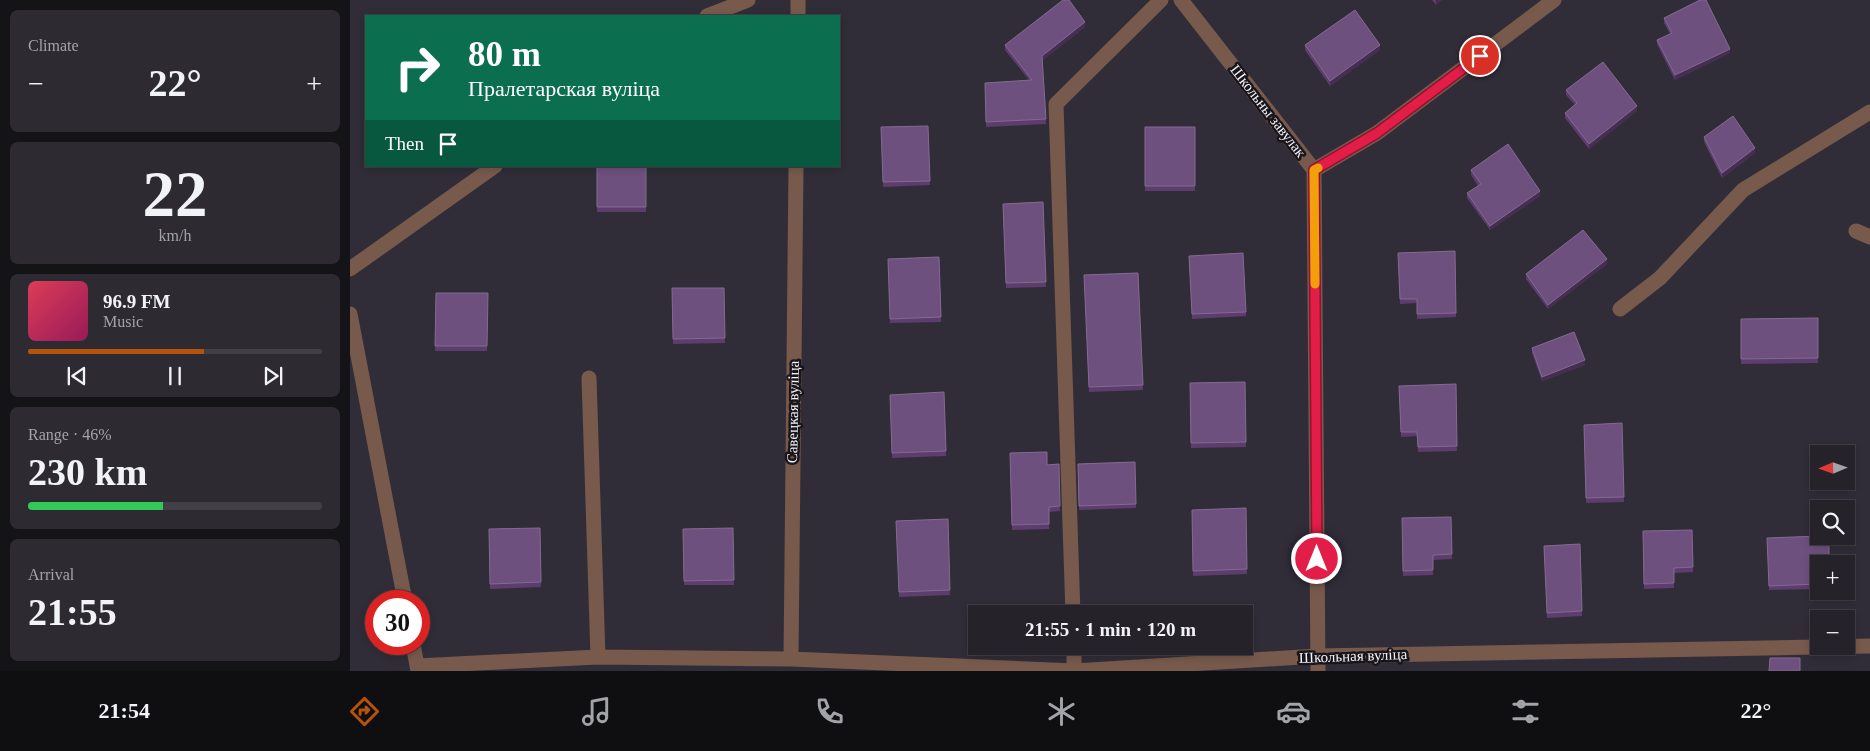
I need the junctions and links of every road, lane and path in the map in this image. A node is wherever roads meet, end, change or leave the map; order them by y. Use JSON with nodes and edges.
{"nodes":[{"id":1,"x":748,"y":0,"type":"edge"},
{"id":2,"x":798,"y":0,"type":"edge"},
{"id":3,"x":1161,"y":0,"type":"edge"},
{"id":4,"x":1181,"y":0,"type":"edge"},
{"id":5,"x":1554,"y":0,"type":"edge"},
{"id":6,"x":710,"y":15,"type":"edge"},
{"id":7,"x":798,"y":15,"type":"edge"},
{"id":8,"x":1870,"y":112,"type":"edge"},
{"id":9,"x":494,"y":167,"type":"edge"},
{"id":10,"x":796,"y":167,"type":"edge"},
{"id":11,"x":1314,"y":170,"type":"junction"},
{"id":12,"x":350,"y":269,"type":"edge"},
{"id":13,"x":1620,"y":309,"type":"dead end"},
{"id":14,"x":350,"y":314,"type":"edge"},
{"id":15,"x":589,"y":378,"type":"dead end"},
{"id":16,"x":403,"y":590,"type":"edge"},
{"id":17,"x":1073,"y":605,"type":"edge"},
{"id":18,"x":1870,"y":646,"type":"edge"},
{"id":19,"x":415,"y":655,"type":"edge"},
{"id":20,"x":1074,"y":655,"type":"edge"},
{"id":21,"x":598,"y":657,"type":"junction"},
{"id":22,"x":791,"y":659,"type":"junction"},
{"id":23,"x":1318,"y":664,"type":"edge"},
{"id":24,"x":418,"y":668,"type":"edge"},
{"id":25,"x":1074,"y":671,"type":"edge"}],
"edges":[{"from":1,"to":6,"type":"street"},
{"from":2,"to":7,"type":"street"},
{"from":3,"to":17,"type":"street"},
{"from":4,"to":11,"type":"street","name":"Школьны завулак"},
{"from":5,"to":11,"type":"street"},
{"from":8,"to":13,"type":"street"},
{"from":9,"to":12,"type":"street"},
{"from":10,"to":22,"type":"street","name":"Савецкая вуліца"},
{"from":11,"to":23,"type":"street","name":"Школьны завулак"},
{"from":14,"to":16,"type":"street"},
{"from":15,"to":21,"type":"street"},
{"from":18,"to":23,"type":"street","name":"Школьная вуліца"},
{"from":19,"to":24,"type":"street"},
{"from":20,"to":25,"type":"street"},
{"from":21,"to":22,"type":"street","name":"Школьная вуліца"},
{"from":21,"to":24,"type":"street","name":"Школьная вуліца"},
{"from":22,"to":25,"type":"street","name":"Школьная вуліца"},
{"from":23,"to":25,"type":"street","name":"Школьная вуліца"}]}
